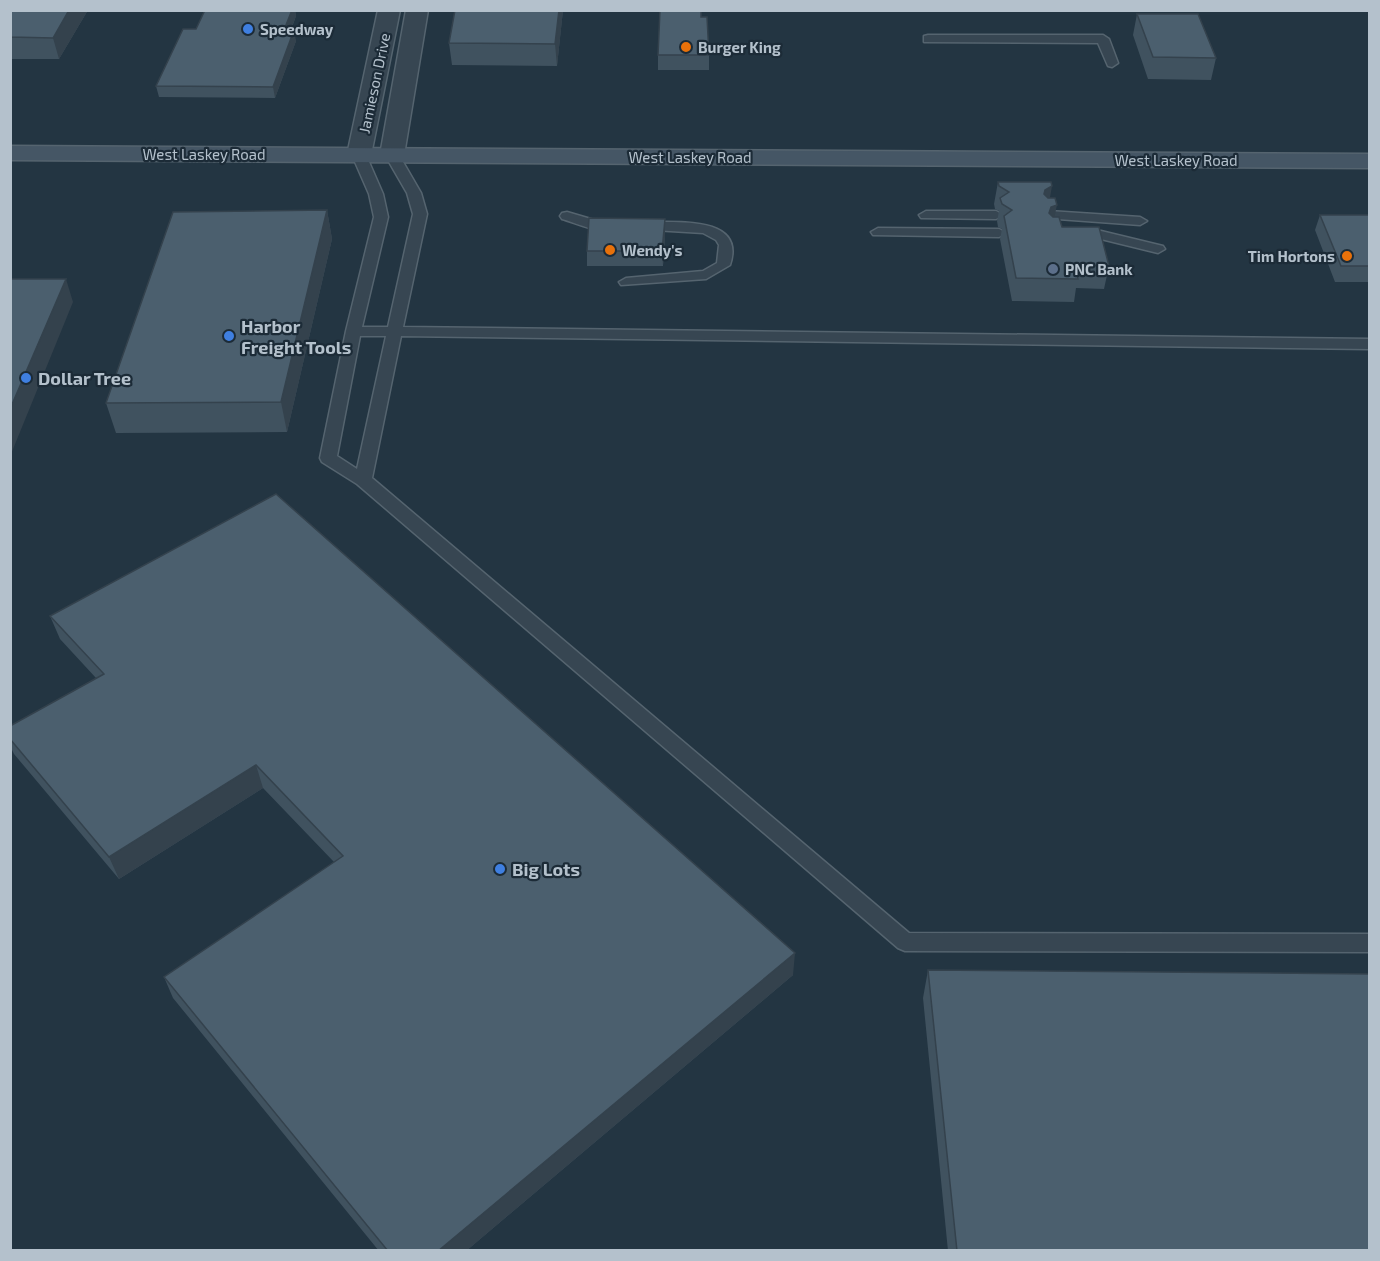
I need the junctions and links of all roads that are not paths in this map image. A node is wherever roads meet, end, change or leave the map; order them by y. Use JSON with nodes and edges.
{"nodes":[{"id":1,"x":389,"y":10,"type":"edge"},
{"id":2,"x":417,"y":10,"type":"edge"},
{"id":3,"x":928,"y":39,"type":"dead end"},
{"id":4,"x":1112,"y":63,"type":"dead end"},
{"id":5,"x":10,"y":153,"type":"edge"},
{"id":6,"x":359,"y":155,"type":"junction"},
{"id":7,"x":392,"y":155,"type":"junction"},
{"id":8,"x":1370,"y":161,"type":"edge"},
{"id":9,"x":926,"y":215,"type":"dead end"},
{"id":10,"x":567,"y":216,"type":"dead end"},
{"id":11,"x":1140,"y":221,"type":"dead end"},
{"id":12,"x":900,"y":224,"type":"dead end"},
{"id":13,"x":998,"y":224,"type":"junction"},
{"id":14,"x":878,"y":232,"type":"dead end"},
{"id":15,"x":1065,"y":234,"type":"edge"},
{"id":16,"x":626,"y":282,"type":"dead end"},
{"id":17,"x":353,"y":331,"type":"junction"},
{"id":18,"x":396,"y":331,"type":"junction"},
{"id":19,"x":1370,"y":344,"type":"edge"},
{"id":20,"x":363,"y":480,"type":"junction"},
{"id":21,"x":1370,"y":943,"type":"edge"}],
"edges":[{"from":1,"to":6,"type":"street","name":"Jamieson Drive"},
{"from":2,"to":7,"type":"street","name":"Jamieson Drive"},
{"from":3,"to":4,"type":"lane"},
{"from":5,"to":6,"type":"main road","name":"West Laskey Road"},
{"from":6,"to":7,"type":"main road","name":"West Laskey Road"},
{"from":6,"to":17,"type":"lane"},
{"from":7,"to":8,"type":"main road","name":"West Laskey Road"},
{"from":7,"to":18,"type":"lane"},
{"from":9,"to":13,"type":"lane"},
{"from":10,"to":16,"type":"lane"},
{"from":11,"to":15,"type":"lane"},
{"from":12,"to":13,"type":"lane"},
{"from":13,"to":14,"type":"lane"},
{"from":17,"to":18,"type":"lane"},
{"from":17,"to":20,"type":"lane"},
{"from":18,"to":19,"type":"lane"},
{"from":18,"to":20,"type":"lane"},
{"from":20,"to":21,"type":"lane"}]}
